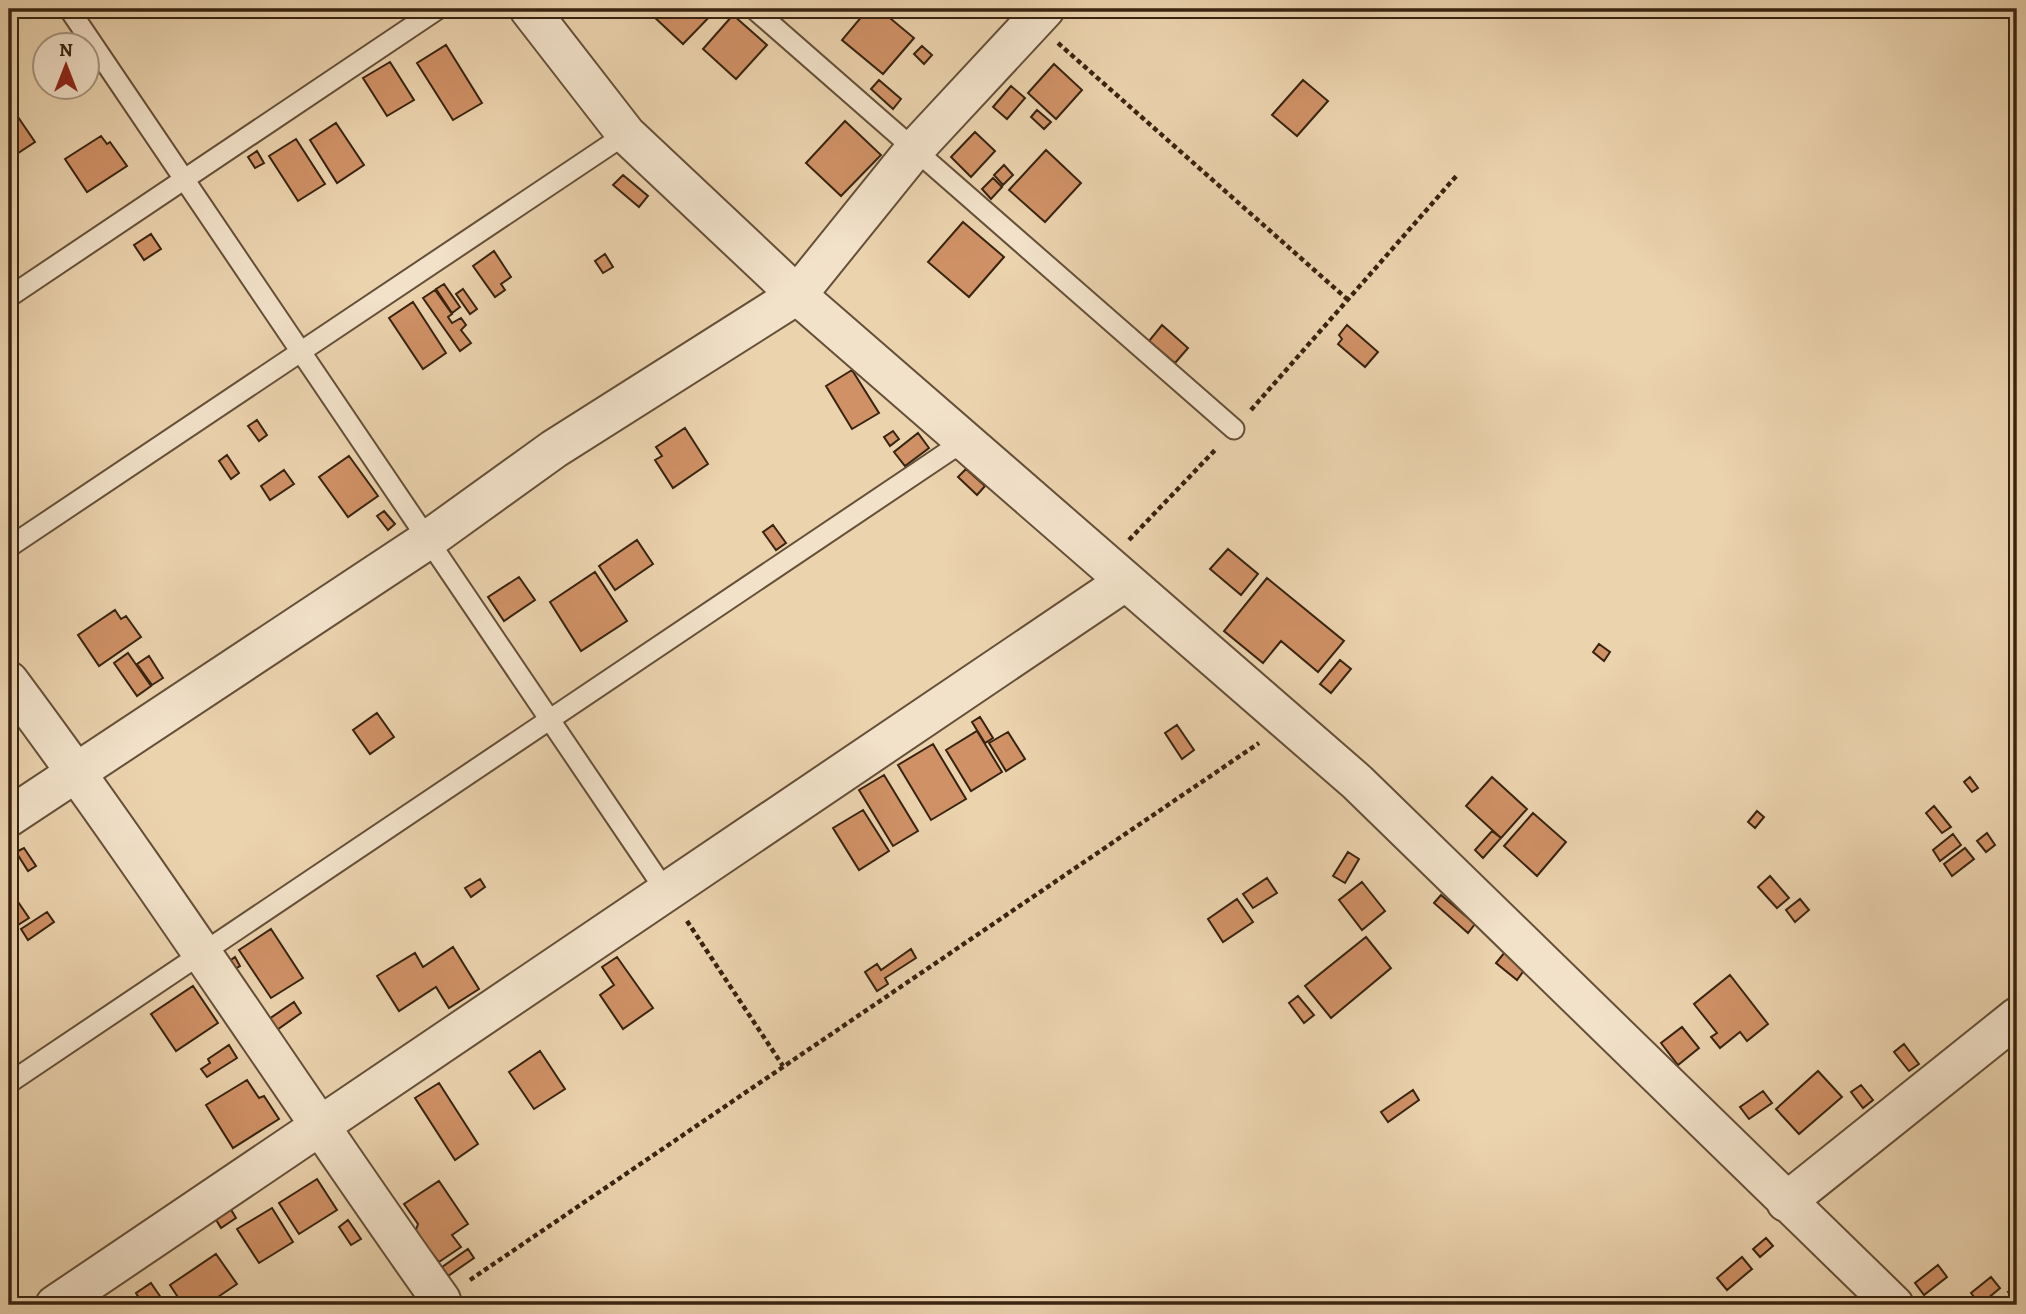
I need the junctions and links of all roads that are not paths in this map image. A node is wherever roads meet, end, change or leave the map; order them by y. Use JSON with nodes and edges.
{"nodes":[{"id":1,"x":69,"y":9,"type":"edge"},
{"id":2,"x":438,"y":9,"type":"edge"},
{"id":3,"x":529,"y":9,"type":"edge"},
{"id":4,"x":754,"y":9,"type":"edge"},
{"id":5,"x":1032,"y":13,"type":"edge"},
{"id":6,"x":626,"y":134,"type":"junction"},
{"id":7,"x":914,"y":150,"type":"junction"},
{"id":8,"x":185,"y":178,"type":"junction"},
{"id":9,"x":797,"y":295,"type":"junction"},
{"id":10,"x":9,"y":297,"type":"edge"},
{"id":11,"x":302,"y":350,"type":"junction"},
{"id":12,"x":1234,"y":429,"type":"dead end"},
{"id":13,"x":964,"y":440,"type":"junction"},
{"id":14,"x":429,"y":539,"type":"junction"},
{"id":15,"x":9,"y":547,"type":"edge"},
{"id":16,"x":1126,"y":581,"type":"junction"},
{"id":17,"x":9,"y":681,"type":"edge"},
{"id":18,"x":551,"y":718,"type":"junction"},
{"id":19,"x":76,"y":771,"type":"junction"},
{"id":20,"x":9,"y":817,"type":"edge"},
{"id":21,"x":667,"y":892,"type":"junction"},
{"id":22,"x":200,"y":951,"type":"junction"},
{"id":23,"x":2017,"y":1017,"type":"edge"},
{"id":24,"x":9,"y":1083,"type":"edge"},
{"id":25,"x":319,"y":1129,"type":"junction"},
{"id":26,"x":1786,"y":1202,"type":"junction"},
{"id":27,"x":437,"y":1303,"type":"edge"},
{"id":28,"x":55,"y":1305,"type":"edge"},
{"id":29,"x":1894,"y":1305,"type":"edge"}],
"edges":[{"from":1,"to":8,"type":"lane"},
{"from":2,"to":8,"type":"lane"},
{"from":3,"to":6,"type":"street"},
{"from":4,"to":7,"type":"lane"},
{"from":5,"to":7,"type":"street"},
{"from":6,"to":9,"type":"street"},
{"from":6,"to":11,"type":"lane"},
{"from":7,"to":9,"type":"street"},
{"from":7,"to":12,"type":"lane"},
{"from":8,"to":10,"type":"lane"},
{"from":8,"to":11,"type":"lane"},
{"from":9,"to":13,"type":"street"},
{"from":9,"to":14,"type":"street"},
{"from":11,"to":14,"type":"lane"},
{"from":11,"to":15,"type":"lane"},
{"from":13,"to":16,"type":"street"},
{"from":13,"to":18,"type":"lane"},
{"from":14,"to":18,"type":"lane"},
{"from":14,"to":19,"type":"street"},
{"from":16,"to":21,"type":"street"},
{"from":16,"to":26,"type":"street"},
{"from":17,"to":19,"type":"street"},
{"from":18,"to":21,"type":"lane"},
{"from":18,"to":22,"type":"lane"},
{"from":19,"to":20,"type":"street"},
{"from":19,"to":22,"type":"street"},
{"from":21,"to":25,"type":"street"},
{"from":22,"to":24,"type":"lane"},
{"from":22,"to":25,"type":"street"},
{"from":23,"to":26,"type":"street"},
{"from":25,"to":27,"type":"street"},
{"from":25,"to":28,"type":"street"},
{"from":26,"to":29,"type":"street"}]}
